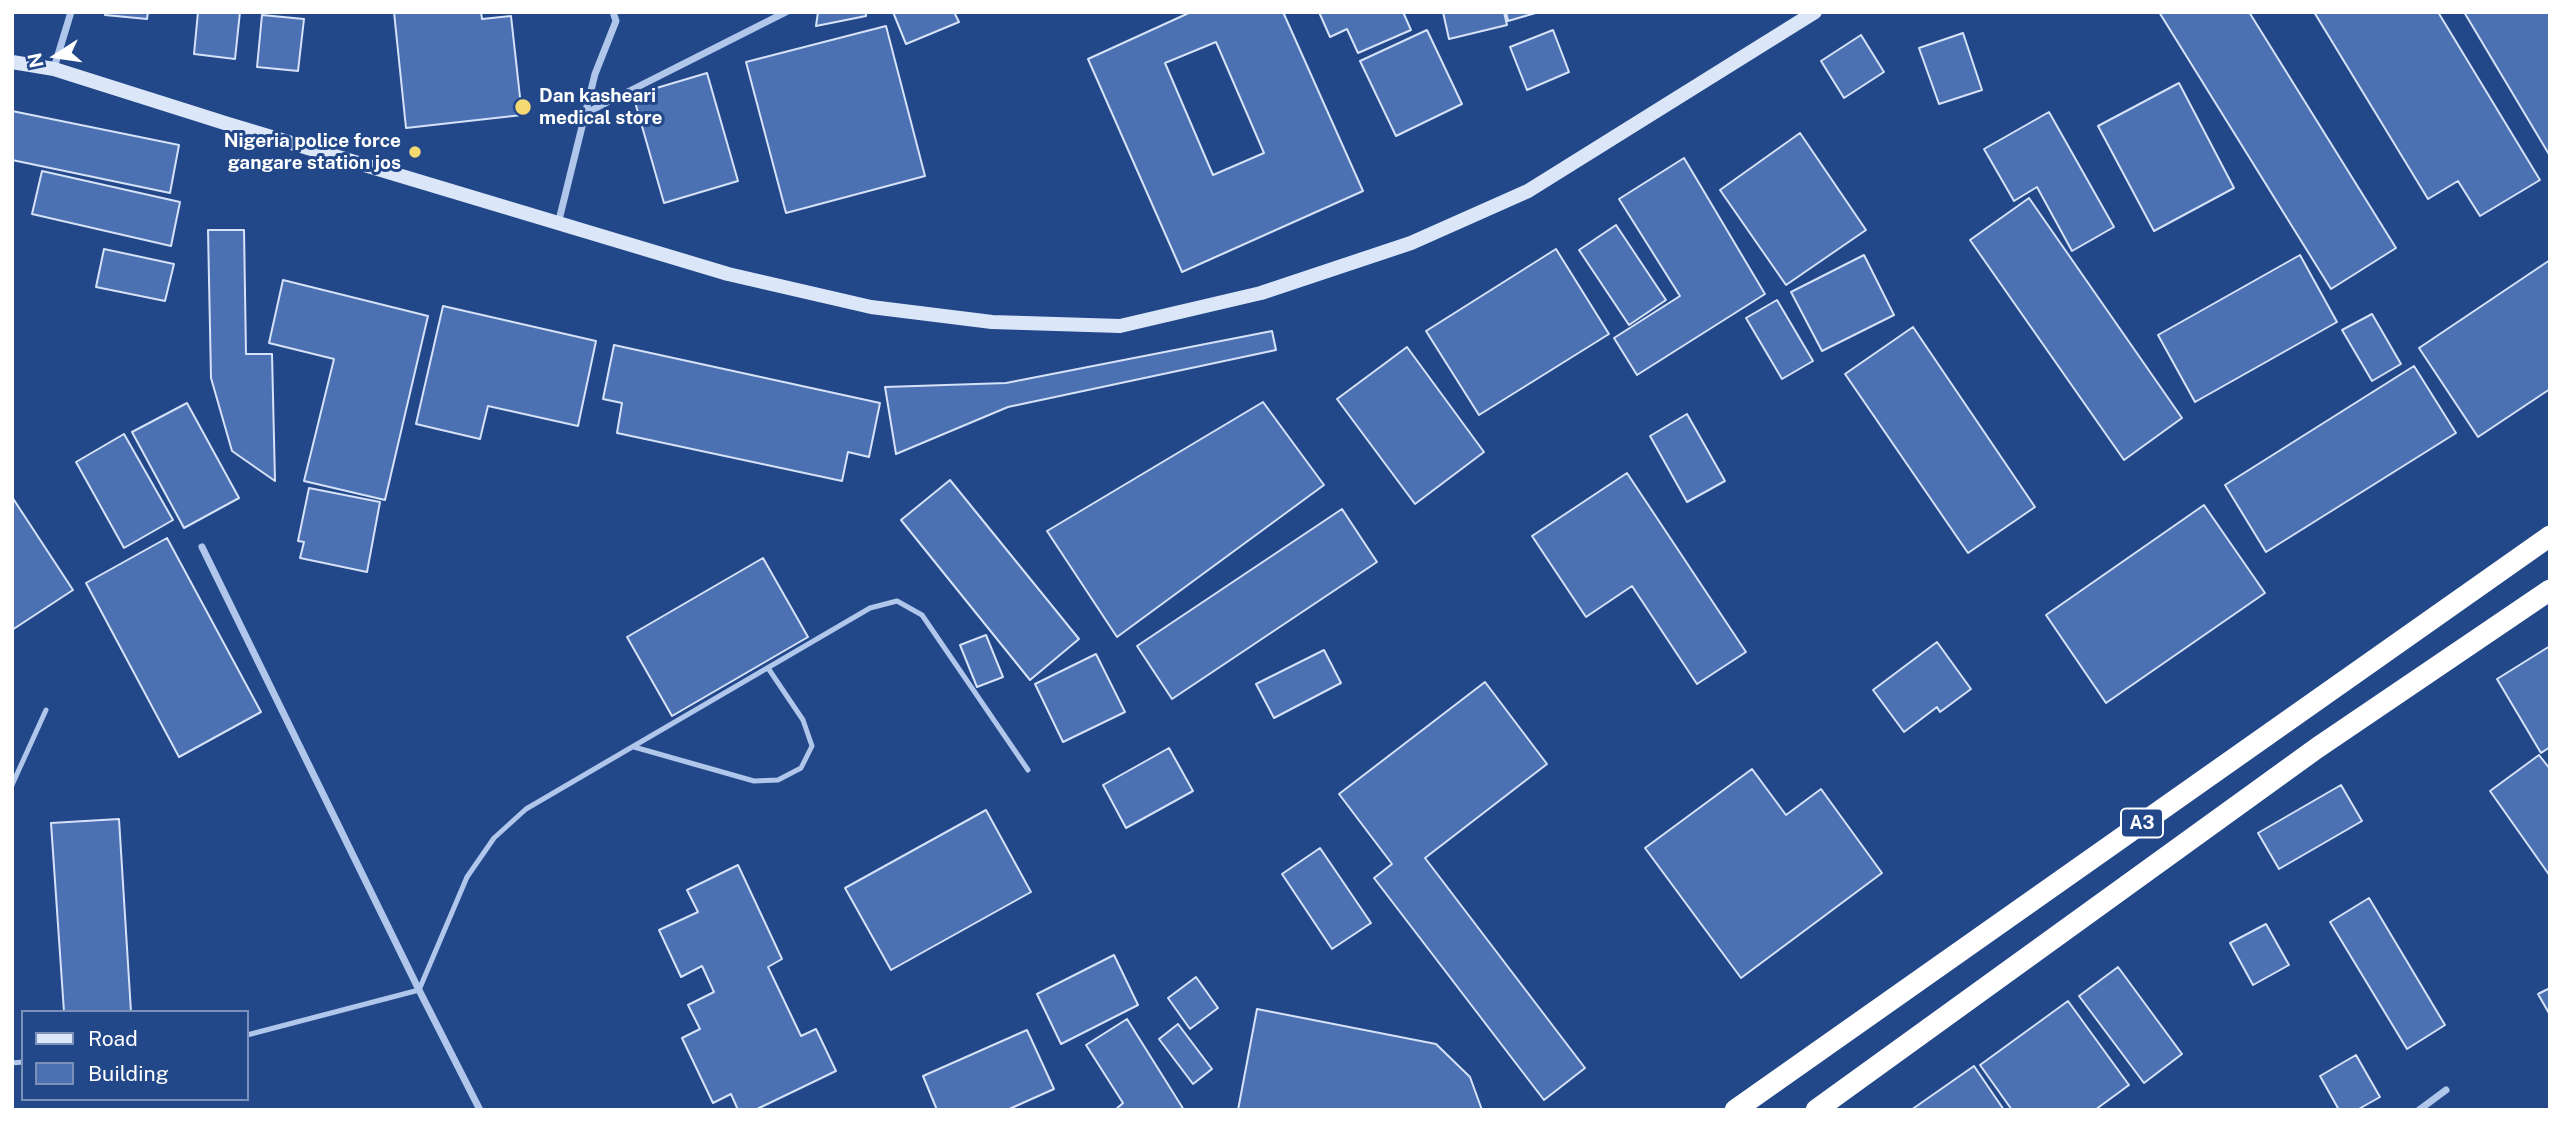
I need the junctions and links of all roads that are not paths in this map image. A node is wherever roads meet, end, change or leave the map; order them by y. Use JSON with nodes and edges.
{"nodes":[{"id":1,"x":71,"y":12,"type":"edge"},
{"id":2,"x":612,"y":12,"type":"edge"},
{"id":3,"x":786,"y":12,"type":"edge"},
{"id":4,"x":1815,"y":12,"type":"edge"},
{"id":5,"x":12,"y":62,"type":"edge"},
{"id":6,"x":54,"y":69,"type":"junction"},
{"id":7,"x":586,"y":113,"type":"junction"},
{"id":8,"x":558,"y":225,"type":"junction"},
{"id":9,"x":2550,"y":536,"type":"edge"},
{"id":10,"x":202,"y":547,"type":"dead end"},
{"id":11,"x":2550,"y":590,"type":"edge"},
{"id":12,"x":768,"y":668,"type":"junction"},
{"id":13,"x":46,"y":710,"type":"dead end"},
{"id":14,"x":634,"y":747,"type":"junction"},
{"id":15,"x":1028,"y":770,"type":"dead end"},
{"id":16,"x":12,"y":785,"type":"edge"},
{"id":17,"x":419,"y":990,"type":"junction"},
{"id":18,"x":248,"y":1035,"type":"edge"},
{"id":19,"x":2446,"y":1090,"type":"dead end"},
{"id":20,"x":480,"y":1110,"type":"edge"},
{"id":21,"x":1735,"y":1110,"type":"edge"},
{"id":22,"x":1816,"y":1110,"type":"edge"},
{"id":23,"x":2418,"y":1110,"type":"edge"}],
"edges":[{"from":1,"to":6,"type":"street"},
{"from":2,"to":7,"type":"street"},
{"from":3,"to":7,"type":"street"},
{"from":4,"to":8,"type":"street"},
{"from":5,"to":6,"type":"street"},
{"from":6,"to":8,"type":"street"},
{"from":7,"to":8,"type":"street"},
{"from":9,"to":21,"type":"highway","number":"A3"},
{"from":10,"to":17,"type":"street"},
{"from":11,"to":22,"type":"highway","number":"A3"},
{"from":12,"to":14,"type":"lane"},
{"from":12,"to":14,"type":"lane"},
{"from":12,"to":15,"type":"lane"},
{"from":13,"to":16,"type":"lane"},
{"from":14,"to":17,"type":"lane"},
{"from":17,"to":18,"type":"lane"},
{"from":17,"to":20,"type":"street"},
{"from":19,"to":23,"type":"street"}]}
